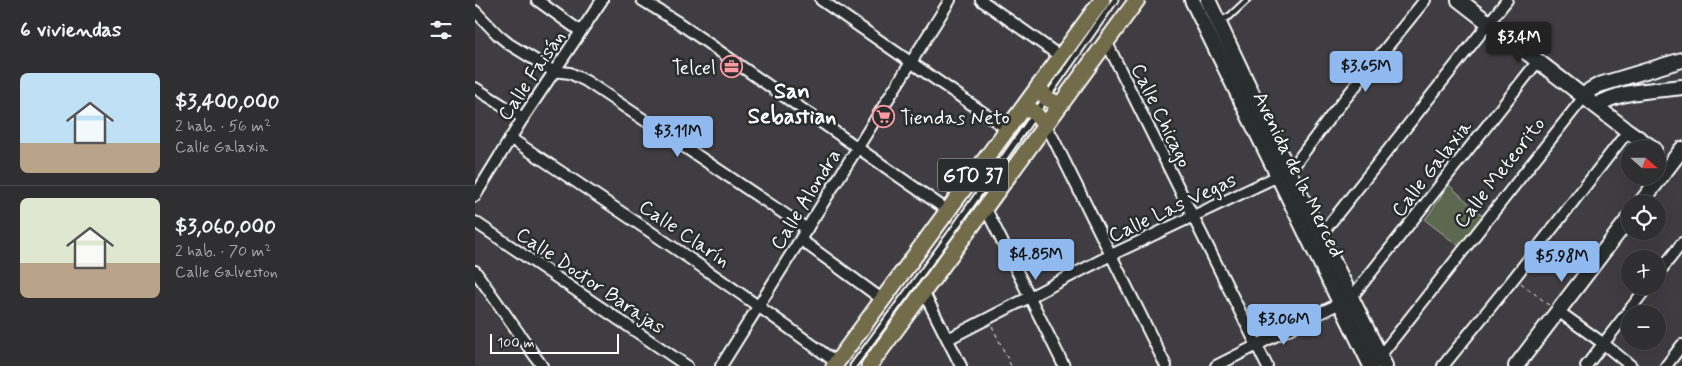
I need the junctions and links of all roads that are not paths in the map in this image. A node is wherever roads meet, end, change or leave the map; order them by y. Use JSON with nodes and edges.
{"nodes":[{"id":1,"x":537,"y":0,"type":"edge"},
{"id":2,"x":602,"y":0,"type":"edge"},
{"id":3,"x":642,"y":0,"type":"edge"},
{"id":4,"x":821,"y":0,"type":"edge"},
{"id":5,"x":950,"y":0,"type":"edge"},
{"id":6,"x":981,"y":0,"type":"edge"},
{"id":7,"x":1102,"y":0,"type":"edge"},
{"id":8,"x":1115,"y":0,"type":"edge"},
{"id":9,"x":1137,"y":0,"type":"edge"},
{"id":10,"x":1192,"y":0,"type":"edge"},
{"id":11,"x":1208,"y":0,"type":"edge"},
{"id":12,"x":1247,"y":0,"type":"edge"},
{"id":13,"x":1425,"y":0,"type":"edge"},
{"id":14,"x":1459,"y":0,"type":"edge"},
{"id":15,"x":1507,"y":0,"type":"edge"},
{"id":16,"x":475,"y":11,"type":"edge"},
{"id":17,"x":1219,"y":22,"type":"junction"},
{"id":18,"x":1489,"y":23,"type":"junction"},
{"id":19,"x":580,"y":32,"type":"junction"},
{"id":20,"x":1106,"y":41,"type":"junction"},
{"id":21,"x":1061,"y":57,"type":"junction"},
{"id":22,"x":1682,"y":60,"type":"edge"},
{"id":23,"x":911,"y":61,"type":"junction"},
{"id":24,"x":1538,"y":61,"type":"junction"},
{"id":25,"x":553,"y":71,"type":"junction"},
{"id":26,"x":1682,"y":87,"type":"edge"},
{"id":27,"x":477,"y":92,"type":"edge"},
{"id":28,"x":1043,"y":92,"type":"junction"},
{"id":29,"x":1584,"y":97,"type":"junction"},
{"id":30,"x":1060,"y":105,"type":"junction"},
{"id":31,"x":1596,"y":106,"type":"junction"},
{"id":32,"x":1035,"y":115,"type":"junction"},
{"id":33,"x":523,"y":118,"type":"junction"},
{"id":34,"x":1007,"y":129,"type":"junction"},
{"id":35,"x":1628,"y":131,"type":"junction"},
{"id":36,"x":510,"y":138,"type":"junction"},
{"id":37,"x":1641,"y":140,"type":"edge"},
{"id":38,"x":858,"y":147,"type":"junction"},
{"id":39,"x":1666,"y":152,"type":"edge"},
{"id":40,"x":1679,"y":154,"type":"edge"},
{"id":41,"x":1284,"y":174,"type":"junction"},
{"id":42,"x":1647,"y":195,"type":"edge"},
{"id":43,"x":475,"y":196,"type":"edge"},
{"id":44,"x":985,"y":207,"type":"junction"},
{"id":45,"x":947,"y":210,"type":"junction"},
{"id":46,"x":1193,"y":215,"type":"junction"},
{"id":47,"x":475,"y":222,"type":"edge"},
{"id":48,"x":807,"y":229,"type":"junction"},
{"id":49,"x":1621,"y":229,"type":"edge"},
{"id":50,"x":1321,"y":236,"type":"junction"},
{"id":51,"x":801,"y":240,"type":"junction"},
{"id":52,"x":1682,"y":243,"type":"edge"},
{"id":53,"x":1111,"y":255,"type":"junction"},
{"id":54,"x":1666,"y":263,"type":"edge"},
{"id":55,"x":475,"y":270,"type":"edge"},
{"id":56,"x":923,"y":292,"type":"junction"},
{"id":57,"x":1642,"y":295,"type":"edge"},
{"id":58,"x":1030,"y":298,"type":"junction"},
{"id":59,"x":883,"y":300,"type":"junction"},
{"id":60,"x":1346,"y":301,"type":"junction"},
{"id":61,"x":759,"y":306,"type":"junction"},
{"id":62,"x":1558,"y":311,"type":"junction"},
{"id":63,"x":948,"y":338,"type":"junction"},
{"id":64,"x":1603,"y":344,"type":"junction"},
{"id":65,"x":1682,"y":345,"type":"edge"},
{"id":66,"x":1257,"y":346,"type":"junction"},
{"id":67,"x":1378,"y":363,"type":"edge"},
{"id":68,"x":836,"y":364,"type":"edge"},
{"id":69,"x":542,"y":366,"type":"edge"},
{"id":70,"x":687,"y":366,"type":"edge"},
{"id":71,"x":721,"y":366,"type":"edge"},
{"id":72,"x":853,"y":366,"type":"edge"},
{"id":73,"x":869,"y":366,"type":"edge"},
{"id":74,"x":961,"y":366,"type":"edge"},
{"id":75,"x":1064,"y":366,"type":"edge"},
{"id":76,"x":1166,"y":366,"type":"edge"},
{"id":77,"x":1216,"y":366,"type":"edge"},
{"id":78,"x":1267,"y":366,"type":"edge"},
{"id":79,"x":1443,"y":366,"type":"edge"},
{"id":80,"x":1516,"y":366,"type":"edge"},
{"id":81,"x":1586,"y":366,"type":"edge"},
{"id":82,"x":1631,"y":366,"type":"edge"},
{"id":83,"x":1666,"y":366,"type":"edge"}],
"edges":[{"from":1,"to":19,"type":"street"},
{"from":2,"to":19,"type":"street","name":"Calle Faisán"},
{"from":3,"to":38,"type":"street"},
{"from":4,"to":23,"type":"street"},
{"from":5,"to":23,"type":"street","name":"Calle Alondra"},
{"from":6,"to":21,"type":"street"},
{"from":7,"to":21,"type":"main road","number":"GTO 37"},
{"from":8,"to":28,"type":"lane"},
{"from":9,"to":20,"type":"main road","number":"GTO 37"},
{"from":10,"to":41,"type":"street","name":"Avenida de la Merced"},
{"from":11,"to":17,"type":"street","name":"Avenida de la Merced"},
{"from":12,"to":17,"type":"lane"},
{"from":13,"to":41,"type":"street"},
{"from":14,"to":18,"type":"street"},
{"from":15,"to":18,"type":"street"},
{"from":16,"to":25,"type":"street"},
{"from":17,"to":41,"type":"street","name":"Avenida de la Merced"},
{"from":18,"to":24,"type":"street"},
{"from":18,"to":50,"type":"street"},
{"from":19,"to":25,"type":"street","name":"Calle Faisán"},
{"from":20,"to":30,"type":"main road","number":"GTO 37"},
{"from":20,"to":46,"type":"street","name":"Calle Chicago"},
{"from":21,"to":28,"type":"main road","number":"GTO 37"},
{"from":22,"to":29,"type":"street","name":"Calle Meteorito"},
{"from":23,"to":34,"type":"street"},
{"from":23,"to":38,"type":"street","name":"Calle Alondra"},
{"from":24,"to":29,"type":"street"},
{"from":24,"to":60,"type":"street","name":"Calle Galaxia"},
{"from":25,"to":33,"type":"street","name":"Calle Faisán"},
{"from":25,"to":48,"type":"street"},
{"from":26,"to":31,"type":"street"},
{"from":27,"to":33,"type":"street"},
{"from":28,"to":30,"type":"main road"},
{"from":28,"to":32,"type":"main road","number":"GTO 37"},
{"from":29,"to":31,"type":"street"},
{"from":29,"to":67,"type":"street","name":"Calle Meteorito"},
{"from":30,"to":32,"type":"main road","number":"GTO 37"},
{"from":31,"to":35,"type":"street"},
{"from":32,"to":34,"type":"main road","number":"GTO 37"},
{"from":32,"to":44,"type":"main road","number":"GTO 37"},
{"from":32,"to":53,"type":"street"},
{"from":32,"to":72,"type":"lane"},
{"from":33,"to":36,"type":"street","name":"Calle Faisán"},
{"from":34,"to":45,"type":"main road","number":"GTO 37"},
{"from":35,"to":37,"type":"street"},
{"from":35,"to":79,"type":"street"},
{"from":36,"to":43,"type":"street","name":"Calle Faisán"},
{"from":36,"to":61,"type":"street","name":"Calle Clarín"},
{"from":38,"to":45,"type":"street"},
{"from":38,"to":48,"type":"street","name":"Calle Alondra"},
{"from":39,"to":40,"type":"street"},
{"from":40,"to":42,"type":"street"},
{"from":41,"to":46,"type":"street","name":"Calle Las Vegas"},
{"from":41,"to":50,"type":"street","name":"Avenida de la Merced"},
{"from":41,"to":60,"type":"street","name":"Avenida de la Merced"},
{"from":44,"to":56,"type":"main road","number":"GTO 37"},
{"from":44,"to":58,"type":"street"},
{"from":45,"to":59,"type":"main road","number":"GTO 37"},
{"from":46,"to":53,"type":"street","name":"Calle Las Vegas"},
{"from":46,"to":66,"type":"street","name":"Calle Chicago"},
{"from":47,"to":70,"type":"street","name":"Calle Doctor Barajas"},
{"from":48,"to":51,"type":"street","name":"Calle Alondra"},
{"from":49,"to":62,"type":"street"},
{"from":50,"to":60,"type":"street","name":"Avenida de la Merced"},
{"from":51,"to":59,"type":"street"},
{"from":51,"to":61,"type":"street","name":"Calle Alondra"},
{"from":52,"to":54,"type":"street"},
{"from":53,"to":58,"type":"street","name":"Calle Las Vegas"},
{"from":53,"to":76,"type":"street"},
{"from":55,"to":69,"type":"street"},
{"from":56,"to":63,"type":"street"},
{"from":56,"to":73,"type":"main road","number":"GTO 37"},
{"from":57,"to":64,"type":"street"},
{"from":58,"to":63,"type":"street","name":"Calle Las Vegas"},
{"from":58,"to":75,"type":"street"},
{"from":59,"to":68,"type":"main road","number":"GTO 37"},
{"from":60,"to":66,"type":"street"},
{"from":60,"to":67,"type":"street","name":"Avenida de la Merced"},
{"from":61,"to":68,"type":"street","name":"Calle Clarín"},
{"from":61,"to":71,"type":"street","name":"Calle Alondra"},
{"from":62,"to":64,"type":"street"},
{"from":62,"to":80,"type":"street"},
{"from":63,"to":74,"type":"street"},
{"from":64,"to":81,"type":"street"},
{"from":64,"to":82,"type":"street"},
{"from":65,"to":83,"type":"street"},
{"from":66,"to":77,"type":"street"},
{"from":66,"to":78,"type":"street","name":"Calle Chicago"}]}
